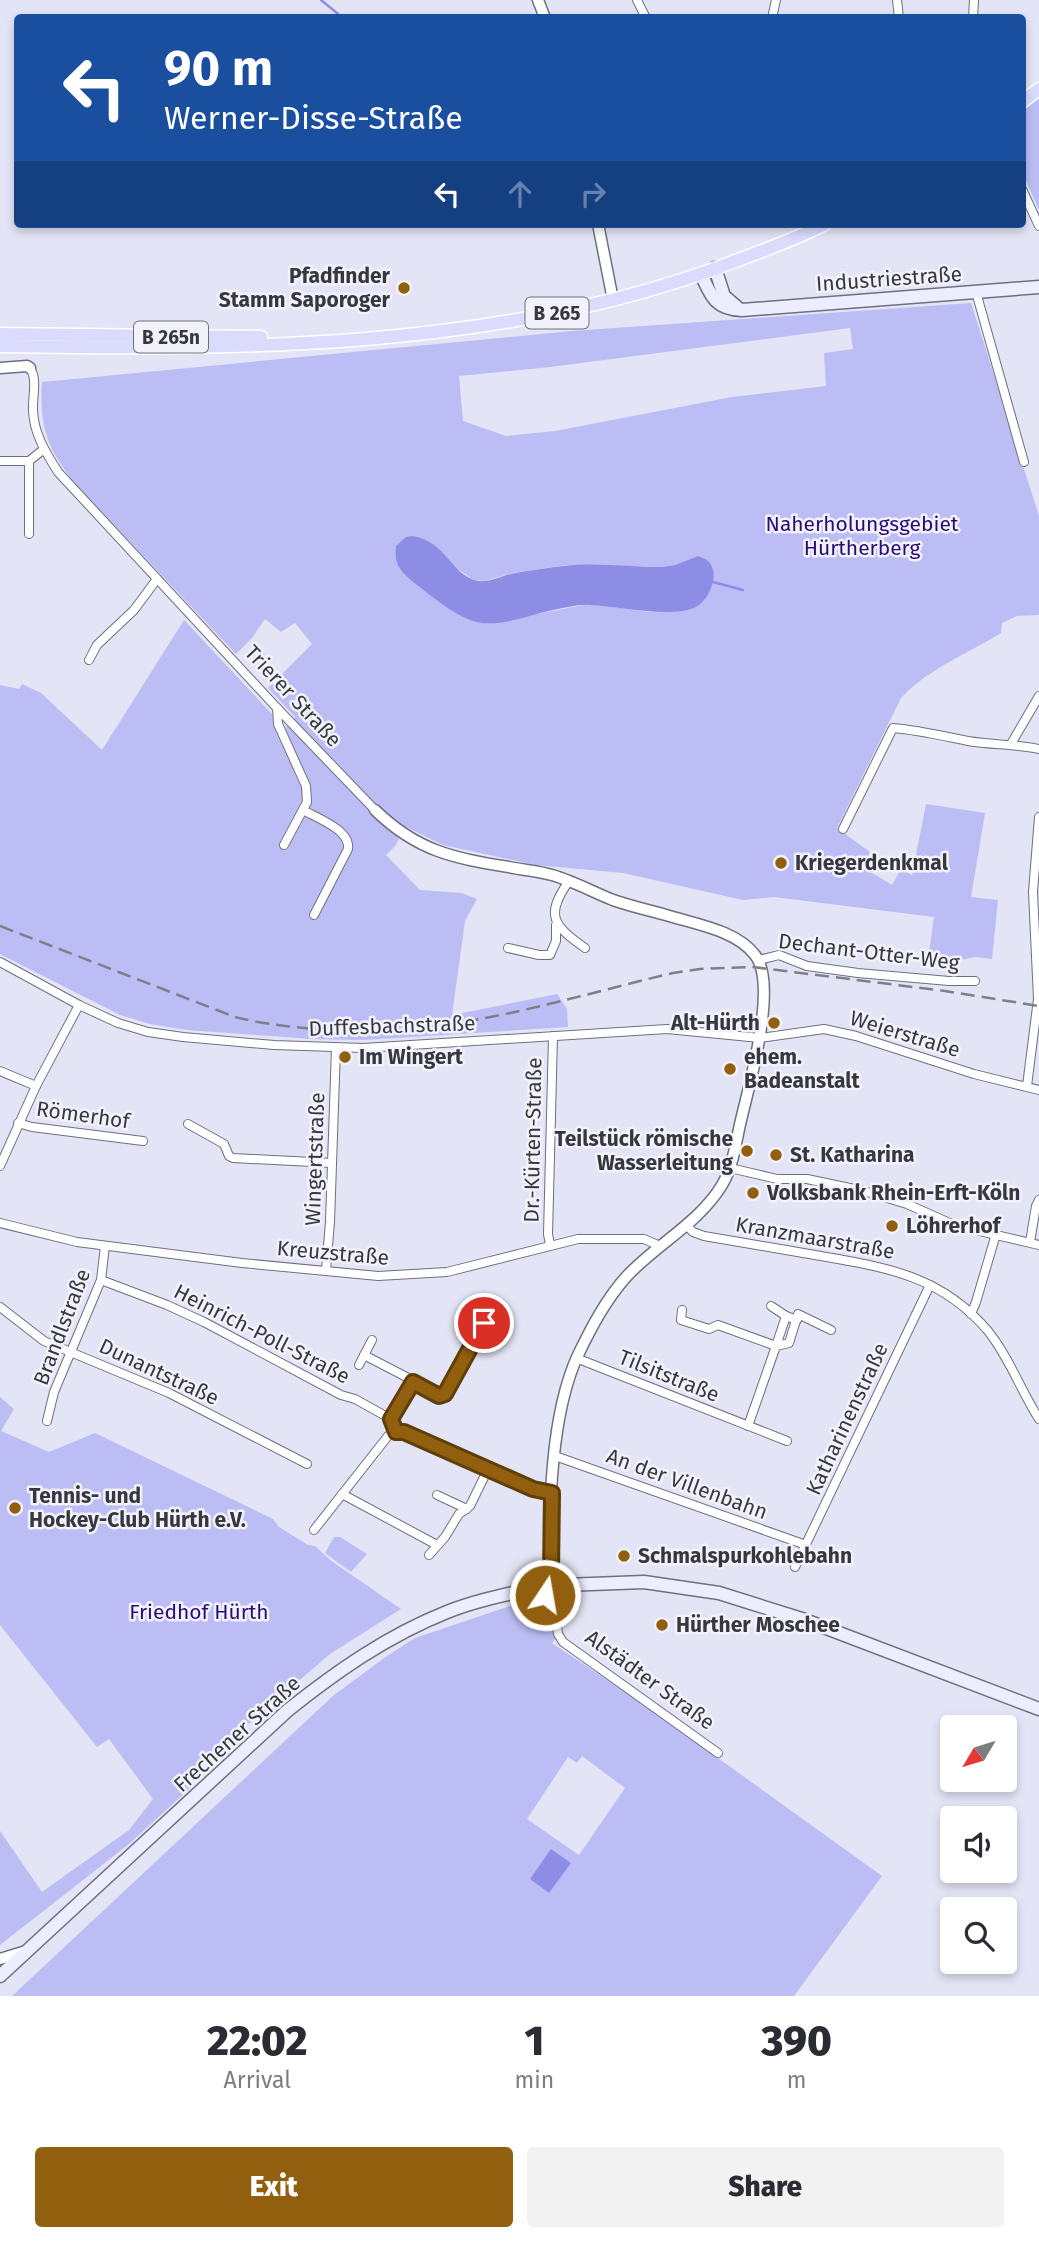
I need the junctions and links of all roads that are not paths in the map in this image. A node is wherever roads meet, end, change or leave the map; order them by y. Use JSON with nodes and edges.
{"nodes":[{"id":1,"x":1026,"y":198,"type":"edge"},
{"id":2,"x":1039,"y":226,"type":"edge"},
{"id":3,"x":599,"y":228,"type":"edge"},
{"id":4,"x":815,"y":228,"type":"edge"},
{"id":5,"x":715,"y":268,"type":"junction"},
{"id":6,"x":701,"y":274,"type":"junction"},
{"id":7,"x":1039,"y":287,"type":"edge"},
{"id":8,"x":976,"y":292,"type":"junction"},
{"id":9,"x":613,"y":300,"type":"junction"},
{"id":10,"x":742,"y":310,"type":"junction"},
{"id":11,"x":0,"y":334,"type":"edge"},
{"id":12,"x":342,"y":339,"type":"junction"},
{"id":13,"x":0,"y":346,"type":"edge"},
{"id":14,"x":0,"y":368,"type":"edge"},
{"id":15,"x":30,"y":368,"type":"joint"},
{"id":16,"x":44,"y":449,"type":"junction"},
{"id":17,"x":0,"y":461,"type":"edge"},
{"id":18,"x":29,"y":461,"type":"junction"},
{"id":19,"x":1024,"y":462,"type":"dead end"},
{"id":20,"x":29,"y":534,"type":"dead end"},
{"id":21,"x":157,"y":579,"type":"junction"},
{"id":22,"x":89,"y":660,"type":"dead end"},
{"id":23,"x":1039,"y":696,"type":"edge"},
{"id":24,"x":277,"y":708,"type":"junction"},
{"id":25,"x":1011,"y":744,"type":"junction"},
{"id":26,"x":1039,"y":749,"type":"edge"},
{"id":27,"x":303,"y":810,"type":"junction"},
{"id":28,"x":375,"y":810,"type":"joint"},
{"id":29,"x":1039,"y":817,"type":"edge"},
{"id":30,"x":843,"y":829,"type":"dead end"},
{"id":31,"x":284,"y":845,"type":"dead end"},
{"id":32,"x":569,"y":881,"type":"junction"},
{"id":33,"x":314,"y":915,"type":"dead end"},
{"id":34,"x":556,"y":925,"type":"junction"},
{"id":35,"x":508,"y":948,"type":"dead end"},
{"id":36,"x":585,"y":948,"type":"dead end"},
{"id":37,"x":759,"y":960,"type":"junction"},
{"id":38,"x":0,"y":962,"type":"edge"},
{"id":39,"x":1038,"y":978,"type":"edge"},
{"id":40,"x":975,"y":981,"type":"dead end"},
{"id":41,"x":79,"y":1005,"type":"junction"},
{"id":42,"x":553,"y":1036,"type":"junction"},
{"id":43,"x":760,"y":1038,"type":"junction"},
{"id":44,"x":336,"y":1048,"type":"junction"},
{"id":45,"x":0,"y":1071,"type":"edge"},
{"id":46,"x":36,"y":1086,"type":"junction"},
{"id":47,"x":1027,"y":1086,"type":"junction"},
{"id":48,"x":1039,"y":1090,"type":"edge"},
{"id":49,"x":18,"y":1123,"type":"junction"},
{"id":50,"x":188,"y":1124,"type":"dead end"},
{"id":51,"x":143,"y":1140,"type":"dead end"},
{"id":52,"x":332,"y":1163,"type":"junction"},
{"id":53,"x":0,"y":1166,"type":"edge"},
{"id":54,"x":730,"y":1168,"type":"junction"},
{"id":55,"x":1039,"y":1200,"type":"edge"},
{"id":56,"x":0,"y":1223,"type":"edge"},
{"id":57,"x":686,"y":1225,"type":"junction"},
{"id":58,"x":996,"y":1234,"type":"junction"},
{"id":59,"x":1035,"y":1243,"type":"edge"},
{"id":60,"x":551,"y":1245,"type":"junction"},
{"id":61,"x":106,"y":1246,"type":"junction"},
{"id":62,"x":660,"y":1246,"type":"junction"},
{"id":63,"x":326,"y":1270,"type":"junction"},
{"id":64,"x":101,"y":1280,"type":"junction"},
{"id":65,"x":930,"y":1285,"type":"junction"},
{"id":66,"x":771,"y":1306,"type":"dead end"},
{"id":67,"x":0,"y":1307,"type":"edge"},
{"id":68,"x":682,"y":1310,"type":"dead end"},
{"id":69,"x":971,"y":1314,"type":"junction"},
{"id":70,"x":786,"y":1316,"type":"junction"},
{"id":71,"x":797,"y":1321,"type":"junction"},
{"id":72,"x":484,"y":1323,"type":"dead end"},
{"id":73,"x":831,"y":1330,"type":"dead end"},
{"id":74,"x":372,"y":1340,"type":"dead end"},
{"id":75,"x":776,"y":1346,"type":"junction"},
{"id":76,"x":70,"y":1351,"type":"junction"},
{"id":77,"x":364,"y":1355,"type":"junction"},
{"id":78,"x":576,"y":1358,"type":"junction"},
{"id":79,"x":359,"y":1365,"type":"dead end"},
{"id":80,"x":413,"y":1382,"type":"junction"},
{"id":81,"x":391,"y":1419,"type":"junction"},
{"id":82,"x":1039,"y":1419,"type":"edge"},
{"id":83,"x":47,"y":1421,"type":"dead end"},
{"id":84,"x":748,"y":1426,"type":"junction"},
{"id":85,"x":396,"y":1432,"type":"junction"},
{"id":86,"x":787,"y":1441,"type":"dead end"},
{"id":87,"x":555,"y":1456,"type":"junction"},
{"id":88,"x":307,"y":1464,"type":"dead end"},
{"id":89,"x":488,"y":1469,"type":"junction"},
{"id":90,"x":552,"y":1493,"type":"junction"},
{"id":91,"x":342,"y":1494,"type":"junction"},
{"id":92,"x":437,"y":1495,"type":"dead end"},
{"id":93,"x":467,"y":1509,"type":"junction"},
{"id":94,"x":314,"y":1530,"type":"dead end"},
{"id":95,"x":437,"y":1545,"type":"junction"},
{"id":96,"x":806,"y":1545,"type":"junction"},
{"id":97,"x":429,"y":1555,"type":"dead end"},
{"id":98,"x":795,"y":1567,"type":"dead end"},
{"id":99,"x":551,"y":1573,"type":"junction"},
{"id":100,"x":565,"y":1585,"type":"junction"},
{"id":101,"x":540,"y":1587,"type":"junction"},
{"id":102,"x":554,"y":1597,"type":"junction"},
{"id":103,"x":1039,"y":1709,"type":"edge"},
{"id":104,"x":718,"y":1753,"type":"dead end"},
{"id":105,"x":26,"y":1951,"type":"junction"},
{"id":106,"x":0,"y":1959,"type":"edge"},
{"id":107,"x":0,"y":1976,"type":"edge"}],
"edges":[{"from":1,"to":2,"type":"street"},
{"from":3,"to":9,"type":"street"},
{"from":4,"to":5,"type":"main road","number":"B 265"},
{"from":5,"to":6,"type":"main road","number":"B 265"},
{"from":5,"to":10,"type":"main road"},
{"from":6,"to":9,"type":"main road","number":"B 265"},
{"from":6,"to":10,"type":"main road","name":"Industriestraße"},
{"from":7,"to":8,"type":"main road","name":"Industriestraße"},
{"from":8,"to":10,"type":"main road","name":"Industriestraße"},
{"from":8,"to":19,"type":"street"},
{"from":9,"to":12,"type":"main road","number":"B 265"},
{"from":11,"to":12,"type":"main road","number":"B 265n"},
{"from":12,"to":13,"type":"main road","number":"B 265n"},
{"from":14,"to":15,"type":"street"},
{"from":15,"to":16,"type":"street","name":"Trierer Straße"},
{"from":16,"to":18,"type":"street"},
{"from":16,"to":21,"type":"street","name":"Trierer Straße"},
{"from":17,"to":18,"type":"street"},
{"from":18,"to":20,"type":"street"},
{"from":21,"to":22,"type":"street"},
{"from":21,"to":24,"type":"street","name":"Trierer Straße"},
{"from":23,"to":25,"type":"street"},
{"from":24,"to":27,"type":"street"},
{"from":24,"to":28,"type":"street","name":"Trierer Straße"},
{"from":25,"to":26,"type":"street"},
{"from":25,"to":30,"type":"street"},
{"from":27,"to":31,"type":"street"},
{"from":27,"to":33,"type":"street"},
{"from":28,"to":32,"type":"street","name":"Trierer Straße"},
{"from":29,"to":39,"type":"street"},
{"from":32,"to":34,"type":"street"},
{"from":32,"to":37,"type":"street","name":"Trierer Straße"},
{"from":34,"to":35,"type":"street"},
{"from":34,"to":36,"type":"street"},
{"from":37,"to":40,"type":"street","name":"Dechant-Otter-Weg"},
{"from":37,"to":43,"type":"street"},
{"from":38,"to":41,"type":"street","name":"Duffesbachstraße"},
{"from":39,"to":47,"type":"street"},
{"from":41,"to":44,"type":"street","name":"Duffesbachstraße"},
{"from":41,"to":46,"type":"street"},
{"from":42,"to":43,"type":"street","name":"Duffesbachstraße"},
{"from":42,"to":44,"type":"street","name":"Duffesbachstraße"},
{"from":42,"to":60,"type":"street","name":"Dr.-Kürten-Straße"},
{"from":43,"to":47,"type":"street","name":"Weierstraße"},
{"from":43,"to":54,"type":"street"},
{"from":44,"to":52,"type":"street","name":"Wingertstraße"},
{"from":45,"to":46,"type":"street"},
{"from":46,"to":49,"type":"street"},
{"from":47,"to":48,"type":"street","name":"Weierstraße"},
{"from":49,"to":51,"type":"street","name":"Römerhof"},
{"from":49,"to":53,"type":"street"},
{"from":50,"to":52,"type":"street"},
{"from":52,"to":63,"type":"street","name":"Wingertstraße"},
{"from":54,"to":57,"type":"street"},
{"from":54,"to":58,"type":"street"},
{"from":55,"to":59,"type":"street"},
{"from":56,"to":61,"type":"street","name":"Kreuzstraße"},
{"from":57,"to":62,"type":"street"},
{"from":57,"to":65,"type":"street","name":"Kranzmaarstraße"},
{"from":58,"to":59,"type":"street"},
{"from":58,"to":69,"type":"street"},
{"from":60,"to":62,"type":"street","name":"Kreuzstraße"},
{"from":60,"to":63,"type":"street","name":"Kreuzstraße"},
{"from":61,"to":63,"type":"street","name":"Kreuzstraße"},
{"from":61,"to":64,"type":"street","name":"Brandlstraße"},
{"from":62,"to":78,"type":"street"},
{"from":64,"to":76,"type":"street","name":"Brandlstraße"},
{"from":64,"to":81,"type":"street","name":"Heinrich-Poll-Straße"},
{"from":65,"to":69,"type":"street","name":"Kranzmaarstraße"},
{"from":65,"to":96,"type":"street","name":"Katharinenstraße"},
{"from":66,"to":70,"type":"street"},
{"from":67,"to":76,"type":"street","name":"Dunantstraße"},
{"from":68,"to":75,"type":"street"},
{"from":69,"to":82,"type":"street","name":"Kranzmaarstraße"},
{"from":70,"to":71,"type":"street"},
{"from":70,"to":75,"type":"street"},
{"from":71,"to":73,"type":"street"},
{"from":71,"to":75,"type":"street"},
{"from":72,"to":80,"type":"street"},
{"from":74,"to":77,"type":"street"},
{"from":75,"to":84,"type":"street"},
{"from":76,"to":83,"type":"street","name":"Brandlstraße"},
{"from":76,"to":88,"type":"street","name":"Dunantstraße"},
{"from":77,"to":79,"type":"street"},
{"from":77,"to":80,"type":"street"},
{"from":78,"to":84,"type":"street","name":"Tilsitstraße"},
{"from":78,"to":87,"type":"street"},
{"from":80,"to":81,"type":"street"},
{"from":81,"to":85,"type":"street"},
{"from":84,"to":86,"type":"street","name":"Tilsitstraße"},
{"from":85,"to":89,"type":"street"},
{"from":85,"to":91,"type":"street"},
{"from":87,"to":90,"type":"street"},
{"from":87,"to":96,"type":"street","name":"An der Villenbahn"},
{"from":89,"to":90,"type":"street"},
{"from":89,"to":93,"type":"street"},
{"from":90,"to":99,"type":"street"},
{"from":91,"to":94,"type":"street"},
{"from":91,"to":95,"type":"street"},
{"from":92,"to":93,"type":"street"},
{"from":93,"to":95,"type":"street"},
{"from":95,"to":97,"type":"street"},
{"from":96,"to":98,"type":"street","name":"Katharinenstraße"},
{"from":99,"to":100,"type":"main road"},
{"from":99,"to":101,"type":"main road"},
{"from":100,"to":102,"type":"main road"},
{"from":100,"to":103,"type":"main road"},
{"from":101,"to":102,"type":"main road"},
{"from":101,"to":105,"type":"main road","name":"Frechener Straße"},
{"from":102,"to":104,"type":"street","name":"Alstädter Straße"},
{"from":105,"to":106,"type":"street"},
{"from":105,"to":107,"type":"main road","name":"Frechener Straße"}]}
